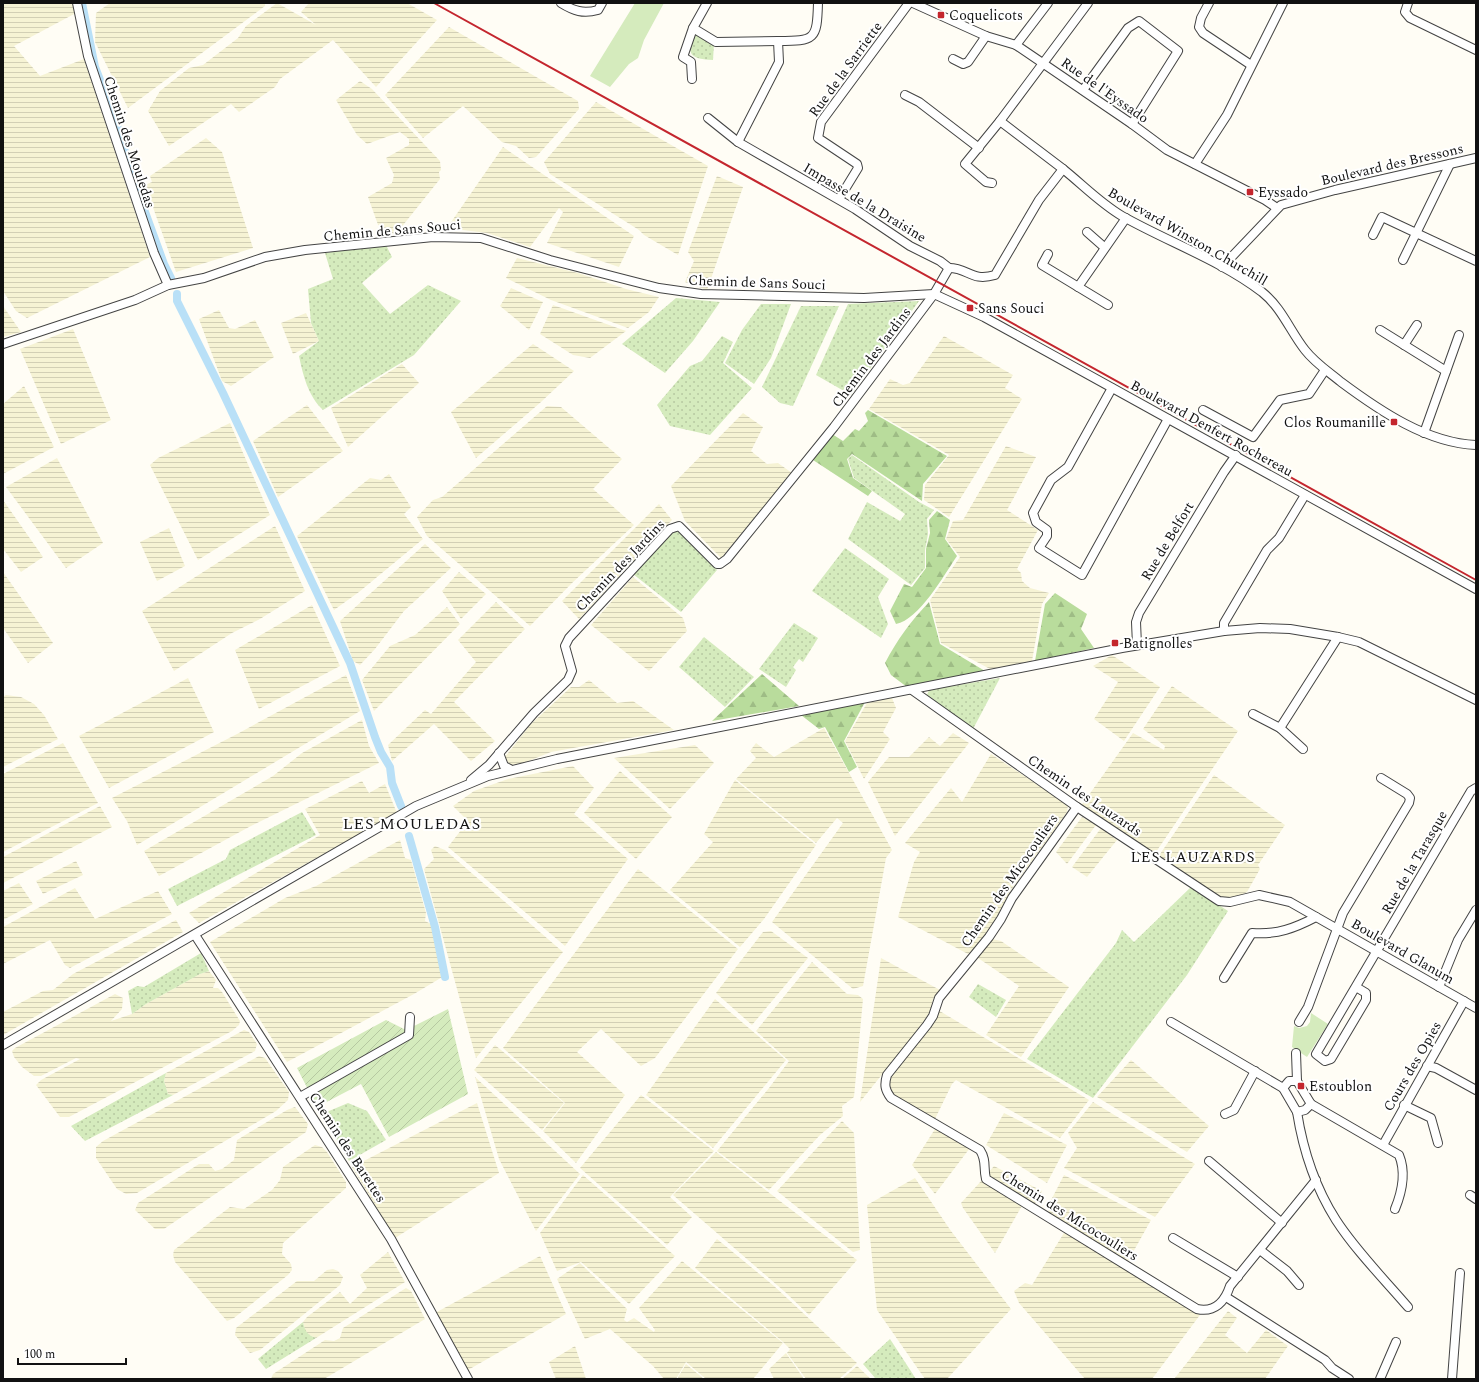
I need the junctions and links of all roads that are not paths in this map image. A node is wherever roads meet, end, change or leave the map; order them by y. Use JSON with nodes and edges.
{"nodes":[{"id":1,"x":77,"y":3,"type":"edge"},
{"id":2,"x":561,"y":3,"type":"edge"},
{"id":3,"x":602,"y":3,"type":"edge"},
{"id":4,"x":707,"y":3,"type":"edge"},
{"id":5,"x":818,"y":3,"type":"edge"},
{"id":6,"x":909,"y":3,"type":"edge"},
{"id":7,"x":913,"y":3,"type":"edge"},
{"id":8,"x":1048,"y":3,"type":"edge"},
{"id":9,"x":1088,"y":3,"type":"edge"},
{"id":10,"x":1209,"y":3,"type":"edge"},
{"id":11,"x":1283,"y":3,"type":"edge"},
{"id":12,"x":1408,"y":3,"type":"edge"},
{"id":13,"x":693,"y":28,"type":"junction"},
{"id":14,"x":986,"y":36,"type":"junction"},
{"id":15,"x":778,"y":41,"type":"junction"},
{"id":16,"x":1016,"y":45,"type":"junction"},
{"id":17,"x":1476,"y":50,"type":"edge"},
{"id":18,"x":954,"y":59,"type":"dead end"},
{"id":19,"x":1042,"y":63,"type":"junction"},
{"id":20,"x":1251,"y":65,"type":"junction"},
{"id":21,"x":692,"y":79,"type":"dead end"},
{"id":22,"x":1083,"y":90,"type":"junction"},
{"id":23,"x":905,"y":96,"type":"dead end"},
{"id":24,"x":708,"y":118,"type":"dead end"},
{"id":25,"x":1000,"y":121,"type":"junction"},
{"id":26,"x":1132,"y":124,"type":"junction"},
{"id":27,"x":738,"y":142,"type":"junction"},
{"id":28,"x":979,"y":148,"type":"junction"},
{"id":29,"x":1476,"y":158,"type":"edge"},
{"id":30,"x":1195,"y":164,"type":"junction"},
{"id":31,"x":1450,"y":164,"type":"junction"},
{"id":32,"x":1063,"y":169,"type":"junction"},
{"id":33,"x":992,"y":183,"type":"dead end"},
{"id":34,"x":839,"y":199,"type":"junction"},
{"id":35,"x":1277,"y":208,"type":"junction"},
{"id":36,"x":1126,"y":218,"type":"junction"},
{"id":37,"x":1087,"y":232,"type":"dead end"},
{"id":38,"x":1416,"y":232,"type":"junction"},
{"id":39,"x":1373,"y":235,"type":"dead end"},
{"id":40,"x":1104,"y":247,"type":"junction"},
{"id":41,"x":1048,"y":254,"type":"dead end"},
{"id":42,"x":1403,"y":260,"type":"dead end"},
{"id":43,"x":1476,"y":261,"type":"edge"},
{"id":44,"x":1222,"y":267,"type":"junction"},
{"id":45,"x":949,"y":268,"type":"junction"},
{"id":46,"x":168,"y":285,"type":"junction"},
{"id":47,"x":1078,"y":287,"type":"junction"},
{"id":48,"x":934,"y":294,"type":"junction"},
{"id":49,"x":1108,"y":306,"type":"dead end"},
{"id":50,"x":1417,"y":325,"type":"dead end"},
{"id":51,"x":1380,"y":330,"type":"dead end"},
{"id":52,"x":1459,"y":335,"type":"dead end"},
{"id":53,"x":3,"y":344,"type":"edge"},
{"id":54,"x":1404,"y":345,"type":"junction"},
{"id":55,"x":1325,"y":370,"type":"junction"},
{"id":56,"x":1446,"y":371,"type":"junction"},
{"id":57,"x":1112,"y":388,"type":"junction"},
{"id":58,"x":1203,"y":410,"type":"dead end"},
{"id":59,"x":1168,"y":418,"type":"junction"},
{"id":60,"x":1424,"y":433,"type":"junction"},
{"id":61,"x":1476,"y":445,"type":"edge"},
{"id":62,"x":1236,"y":455,"type":"junction"},
{"id":63,"x":1305,"y":495,"type":"junction"},
{"id":64,"x":1476,"y":589,"type":"edge"},
{"id":65,"x":1224,"y":631,"type":"junction"},
{"id":66,"x":1338,"y":637,"type":"junction"},
{"id":67,"x":1137,"y":646,"type":"junction"},
{"id":68,"x":912,"y":690,"type":"junction"},
{"id":69,"x":1476,"y":700,"type":"edge"},
{"id":70,"x":1254,"y":714,"type":"dead end"},
{"id":71,"x":1280,"y":728,"type":"junction"},
{"id":72,"x":1303,"y":749,"type":"dead end"},
{"id":73,"x":499,"y":753,"type":"junction"},
{"id":74,"x":510,"y":769,"type":"junction"},
{"id":75,"x":1381,"y":778,"type":"dead end"},
{"id":76,"x":466,"y":784,"type":"junction"},
{"id":77,"x":1476,"y":788,"type":"edge"},
{"id":78,"x":1077,"y":807,"type":"junction"},
{"id":79,"x":1476,"y":910,"type":"edge"},
{"id":80,"x":1316,"y":917,"type":"junction"},
{"id":81,"x":1473,"y":920,"type":"edge"},
{"id":82,"x":1337,"y":928,"type":"junction"},
{"id":83,"x":195,"y":935,"type":"junction"},
{"id":84,"x":1378,"y":952,"type":"junction"},
{"id":85,"x":1224,"y":978,"type":"dead end"},
{"id":86,"x":1356,"y":987,"type":"junction"},
{"id":87,"x":1440,"y":987,"type":"junction"},
{"id":88,"x":1464,"y":1001,"type":"junction"},
{"id":89,"x":1476,"y":1008,"type":"edge"},
{"id":90,"x":410,"y":1017,"type":"dead end"},
{"id":91,"x":1171,"y":1022,"type":"dead end"},
{"id":92,"x":1299,"y":1022,"type":"dead end"},
{"id":93,"x":3,"y":1045,"type":"edge"},
{"id":94,"x":1296,"y":1053,"type":"dead end"},
{"id":95,"x":1427,"y":1066,"type":"junction"},
{"id":96,"x":1255,"y":1071,"type":"junction"},
{"id":97,"x":1297,"y":1081,"type":"junction"},
{"id":98,"x":1284,"y":1088,"type":"junction"},
{"id":99,"x":1476,"y":1090,"type":"edge"},
{"id":100,"x":300,"y":1097,"type":"junction"},
{"id":101,"x":1311,"y":1104,"type":"junction"},
{"id":102,"x":1404,"y":1105,"type":"junction"},
{"id":103,"x":1297,"y":1112,"type":"junction"},
{"id":104,"x":1225,"y":1114,"type":"dead end"},
{"id":105,"x":1438,"y":1143,"type":"dead end"},
{"id":106,"x":1383,"y":1145,"type":"junction"},
{"id":107,"x":1209,"y":1161,"type":"dead end"},
{"id":108,"x":1316,"y":1180,"type":"junction"},
{"id":109,"x":1395,"y":1209,"type":"dead end"},
{"id":110,"x":1282,"y":1223,"type":"junction"},
{"id":111,"x":1173,"y":1238,"type":"dead end"},
{"id":112,"x":1260,"y":1250,"type":"junction"},
{"id":113,"x":1460,"y":1273,"type":"dead end"},
{"id":114,"x":1238,"y":1277,"type":"junction"},
{"id":115,"x":1299,"y":1285,"type":"dead end"},
{"id":116,"x":1226,"y":1297,"type":"junction"},
{"id":117,"x":1408,"y":1307,"type":"dead end"},
{"id":118,"x":1396,"y":1342,"type":"dead end"},
{"id":119,"x":468,"y":1379,"type":"edge"},
{"id":120,"x":1349,"y":1379,"type":"edge"},
{"id":121,"x":1380,"y":1379,"type":"edge"},
{"id":122,"x":1452,"y":1379,"type":"edge"}],
"edges":[{"from":1,"to":46,"type":"street","name":"Chemin des Mouledas"},
{"from":2,"to":3,"type":"street"},
{"from":4,"to":13,"type":"street"},
{"from":5,"to":15,"type":"street"},
{"from":6,"to":34,"type":"street","name":"Rue de la Sarriette"},
{"from":7,"to":14,"type":"street","name":"Rue de l'Eyssado"},
{"from":8,"to":16,"type":"street"},
{"from":9,"to":19,"type":"street"},
{"from":10,"to":20,"type":"street"},
{"from":11,"to":20,"type":"street"},
{"from":12,"to":17,"type":"street"},
{"from":13,"to":15,"type":"street"},
{"from":13,"to":21,"type":"street"},
{"from":14,"to":16,"type":"street","name":"Rue de l'Eyssado"},
{"from":14,"to":18,"type":"street"},
{"from":15,"to":27,"type":"street"},
{"from":16,"to":19,"type":"street","name":"Rue de l'Eyssado"},
{"from":19,"to":22,"type":"street","name":"Rue de l'Eyssado"},
{"from":19,"to":25,"type":"street"},
{"from":20,"to":30,"type":"street"},
{"from":22,"to":26,"type":"street","name":"Rue de l'Eyssado"},
{"from":22,"to":26,"type":"street"},
{"from":23,"to":28,"type":"street"},
{"from":24,"to":27,"type":"street","name":"Impasse de la Draisine"},
{"from":25,"to":28,"type":"street"},
{"from":25,"to":32,"type":"street","name":"Boulevard Winston Churchill"},
{"from":26,"to":30,"type":"street","name":"Rue de l'Eyssado"},
{"from":27,"to":34,"type":"street","name":"Impasse de la Draisine"},
{"from":28,"to":33,"type":"street"},
{"from":29,"to":31,"type":"street","name":"Boulevard des Bressons"},
{"from":30,"to":35,"type":"street","name":"Rue de l'Eyssado"},
{"from":31,"to":35,"type":"street","name":"Boulevard des Bressons"},
{"from":31,"to":38,"type":"street"},
{"from":32,"to":36,"type":"street","name":"Boulevard Winston Churchill"},
{"from":32,"to":45,"type":"street"},
{"from":34,"to":45,"type":"street","name":"Impasse de la Draisine"},
{"from":35,"to":44,"type":"street","name":"Boulevard des Bressons"},
{"from":36,"to":40,"type":"street"},
{"from":36,"to":44,"type":"street","name":"Boulevard Winston Churchill"},
{"from":37,"to":40,"type":"street"},
{"from":38,"to":39,"type":"street"},
{"from":38,"to":42,"type":"street"},
{"from":38,"to":43,"type":"street"},
{"from":40,"to":47,"type":"street"},
{"from":41,"to":47,"type":"street"},
{"from":44,"to":55,"type":"street","name":"Boulevard Winston Churchill"},
{"from":45,"to":48,"type":"street"},
{"from":46,"to":48,"type":"street","name":"Chemin de Sans Souci"},
{"from":46,"to":53,"type":"street","name":"Chemin de Sans Souci"},
{"from":47,"to":49,"type":"street"},
{"from":48,"to":57,"type":"street","name":"Boulevard Denfert Rochereau"},
{"from":48,"to":73,"type":"street","name":"Chemin des Jardins"},
{"from":50,"to":54,"type":"street"},
{"from":51,"to":54,"type":"street"},
{"from":52,"to":56,"type":"street"},
{"from":54,"to":56,"type":"street"},
{"from":55,"to":58,"type":"street"},
{"from":55,"to":60,"type":"street","name":"Boulevard Winston Churchill"},
{"from":56,"to":60,"type":"street"},
{"from":57,"to":59,"type":"street","name":"Boulevard Denfert Rochereau"},
{"from":57,"to":59,"type":"street"},
{"from":59,"to":62,"type":"street","name":"Boulevard Denfert Rochereau"},
{"from":60,"to":61,"type":"street","name":"Boulevard Winston Churchill"},
{"from":62,"to":63,"type":"street","name":"Boulevard Denfert Rochereau"},
{"from":62,"to":67,"type":"street","name":"Rue de Belfort"},
{"from":63,"to":64,"type":"street","name":"Boulevard Denfert Rochereau"},
{"from":63,"to":65,"type":"street"},
{"from":65,"to":66,"type":"street"},
{"from":65,"to":67,"type":"street"},
{"from":66,"to":69,"type":"street"},
{"from":66,"to":71,"type":"street"},
{"from":67,"to":68,"type":"street"},
{"from":68,"to":74,"type":"street"},
{"from":68,"to":78,"type":"street","name":"Chemin des Lauzards"},
{"from":70,"to":71,"type":"street"},
{"from":71,"to":72,"type":"street"},
{"from":73,"to":74,"type":"street"},
{"from":73,"to":76,"type":"street","name":"Chemin des Jardins"},
{"from":74,"to":76,"type":"street"},
{"from":75,"to":82,"type":"street"},
{"from":76,"to":83,"type":"street"},
{"from":77,"to":84,"type":"street","name":"Rue de la Tarasque"},
{"from":78,"to":80,"type":"street","name":"Chemin des Lauzards"},
{"from":78,"to":116,"type":"street","name":"Chemin des Micocouliers"},
{"from":79,"to":81,"type":"street"},
{"from":80,"to":82,"type":"street","name":"Chemin des Lauzards"},
{"from":80,"to":85,"type":"street"},
{"from":81,"to":87,"type":"street"},
{"from":82,"to":84,"type":"street","name":"Boulevard Glanum"},
{"from":82,"to":92,"type":"street"},
{"from":83,"to":93,"type":"street"},
{"from":83,"to":100,"type":"street","name":"Chemin des Barettes"},
{"from":84,"to":86,"type":"street","name":"Rue de la Tarasque"},
{"from":84,"to":87,"type":"street","name":"Boulevard Glanum"},
{"from":86,"to":86,"type":"street","name":"Rue de la Tarasque"},
{"from":87,"to":88,"type":"street","name":"Boulevard Glanum"},
{"from":88,"to":89,"type":"street","name":"Boulevard Glanum"},
{"from":88,"to":95,"type":"street","name":"Cours des Opies"},
{"from":90,"to":100,"type":"street"},
{"from":91,"to":96,"type":"street"},
{"from":94,"to":97,"type":"street"},
{"from":95,"to":99,"type":"street"},
{"from":95,"to":102,"type":"street","name":"Cours des Opies"},
{"from":96,"to":98,"type":"street"},
{"from":96,"to":104,"type":"street"},
{"from":97,"to":98,"type":"street"},
{"from":97,"to":101,"type":"street"},
{"from":98,"to":103,"type":"street"},
{"from":100,"to":119,"type":"street","name":"Chemin des Barettes"},
{"from":101,"to":103,"type":"street"},
{"from":101,"to":106,"type":"street"},
{"from":102,"to":105,"type":"street"},
{"from":102,"to":106,"type":"street","name":"Cours des Opies"},
{"from":103,"to":108,"type":"street"},
{"from":106,"to":109,"type":"street"},
{"from":107,"to":110,"type":"street"},
{"from":108,"to":110,"type":"street"},
{"from":108,"to":117,"type":"street"},
{"from":110,"to":112,"type":"street"},
{"from":111,"to":114,"type":"street"},
{"from":112,"to":114,"type":"street"},
{"from":112,"to":115,"type":"street"},
{"from":113,"to":122,"type":"street"},
{"from":114,"to":116,"type":"street"},
{"from":116,"to":120,"type":"street"},
{"from":118,"to":121,"type":"street"}]}
